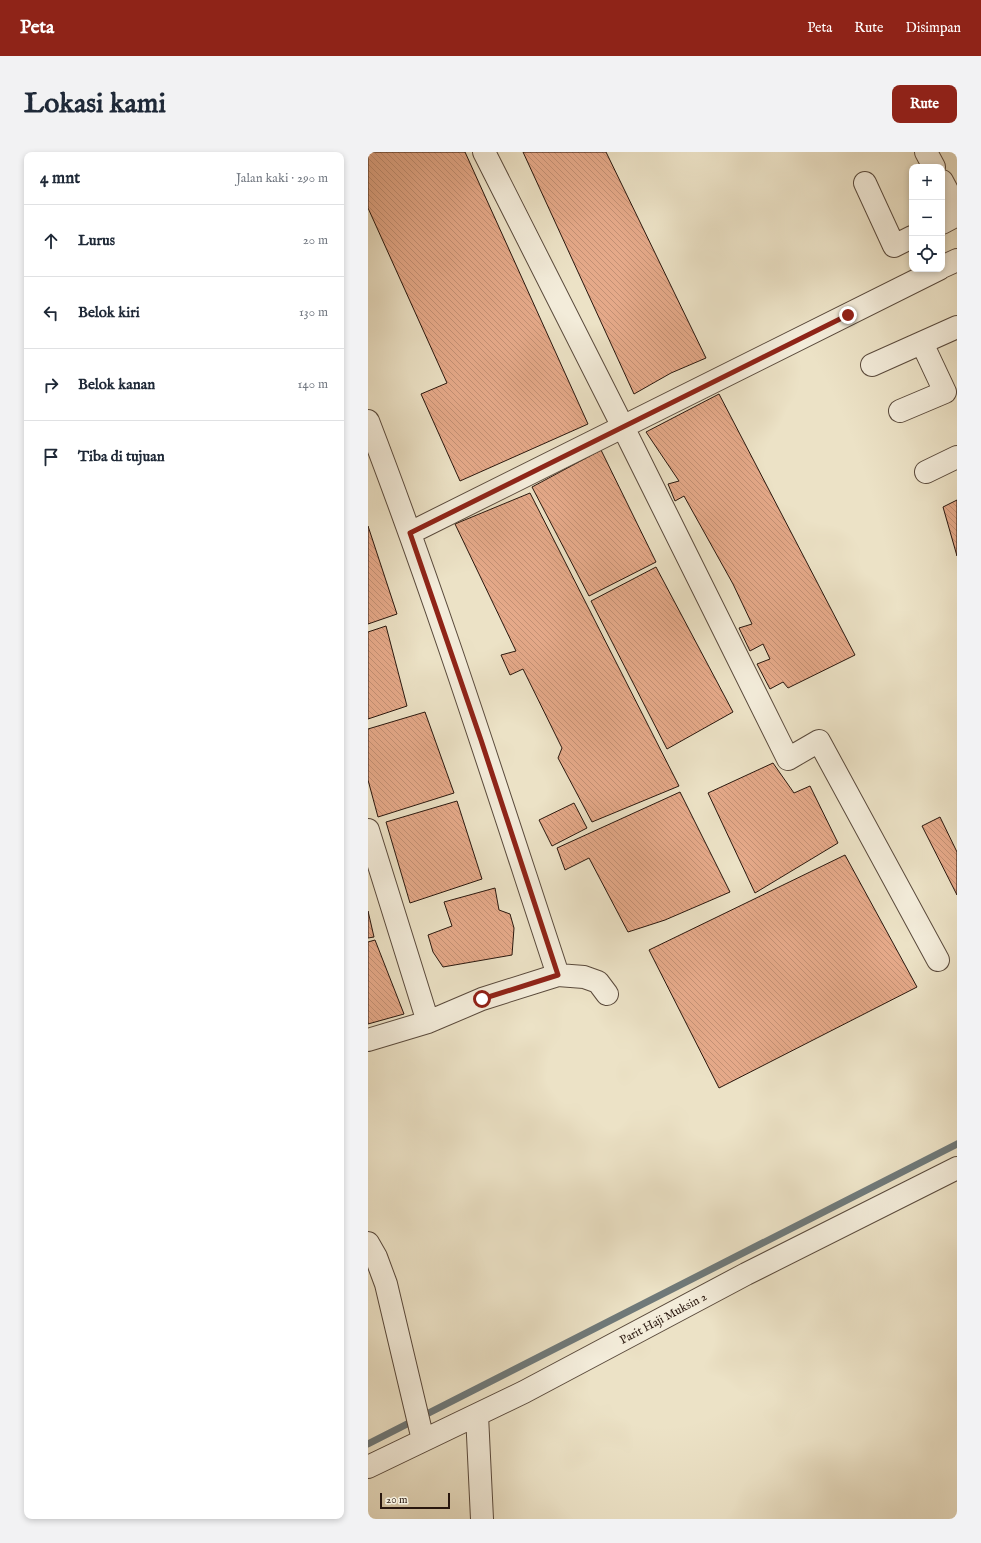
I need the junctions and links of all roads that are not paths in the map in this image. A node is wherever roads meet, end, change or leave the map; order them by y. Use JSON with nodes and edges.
{"nodes":[{"id":1,"x":484,"y":152,"type":"edge"},
{"id":2,"x":926,"y":152,"type":"edge"},
{"id":3,"x":932,"y":164,"type":"edge"},
{"id":4,"x":865,"y":183,"type":"dead end"},
{"id":5,"x":945,"y":187,"type":"edge"},
{"id":6,"x":957,"y":209,"type":"edge"},
{"id":7,"x":957,"y":215,"type":"edge"},
{"id":8,"x":945,"y":221,"type":"edge"},
{"id":9,"x":909,"y":238,"type":"edge"},
{"id":10,"x":957,"y":260,"type":"edge"},
{"id":11,"x":945,"y":266,"type":"edge"},
{"id":12,"x":933,"y":272,"type":"edge"},
{"id":13,"x":957,"y":327,"type":"edge"},
{"id":14,"x":922,"y":343,"type":"junction"},
{"id":15,"x":872,"y":365,"type":"dead end"},
{"id":16,"x":900,"y":412,"type":"dead end"},
{"id":17,"x":368,"y":421,"type":"edge"},
{"id":18,"x":623,"y":427,"type":"junction"},
{"id":19,"x":957,"y":458,"type":"edge"},
{"id":20,"x":926,"y":472,"type":"dead end"},
{"id":21,"x":410,"y":533,"type":"junction"},
{"id":22,"x":368,"y":830,"type":"edge"},
{"id":23,"x":938,"y":960,"type":"dead end"},
{"id":24,"x":558,"y":975,"type":"junction"},
{"id":25,"x":607,"y":994,"type":"dead end"},
{"id":26,"x":428,"y":1022,"type":"junction"},
{"id":27,"x":368,"y":1040,"type":"edge"},
{"id":28,"x":957,"y":1168,"type":"edge"},
{"id":29,"x":368,"y":1244,"type":"edge"},
{"id":30,"x":477,"y":1415,"type":"junction"},
{"id":31,"x":423,"y":1440,"type":"junction"},
{"id":32,"x":368,"y":1467,"type":"edge"},
{"id":33,"x":482,"y":1519,"type":"edge"}],
"edges":[{"from":1,"to":18,"type":"street"},
{"from":2,"to":3,"type":"street"},
{"from":4,"to":9,"type":"street"},
{"from":5,"to":6,"type":"street"},
{"from":7,"to":8,"type":"street"},
{"from":10,"to":11,"type":"street"},
{"from":12,"to":18,"type":"street"},
{"from":13,"to":14,"type":"street"},
{"from":14,"to":15,"type":"street"},
{"from":14,"to":16,"type":"street"},
{"from":17,"to":21,"type":"street"},
{"from":18,"to":21,"type":"street"},
{"from":18,"to":23,"type":"street"},
{"from":19,"to":20,"type":"street"},
{"from":21,"to":24,"type":"street"},
{"from":22,"to":26,"type":"street"},
{"from":24,"to":25,"type":"street"},
{"from":24,"to":26,"type":"street"},
{"from":26,"to":27,"type":"street"},
{"from":28,"to":30,"type":"street","name":"Parit Haji Muksin 2"},
{"from":29,"to":31,"type":"street"},
{"from":30,"to":31,"type":"street","name":"Parit Haji Muksin 2"},
{"from":30,"to":33,"type":"street"},
{"from":31,"to":32,"type":"street","name":"Parit Haji Muksin 2"}]}
